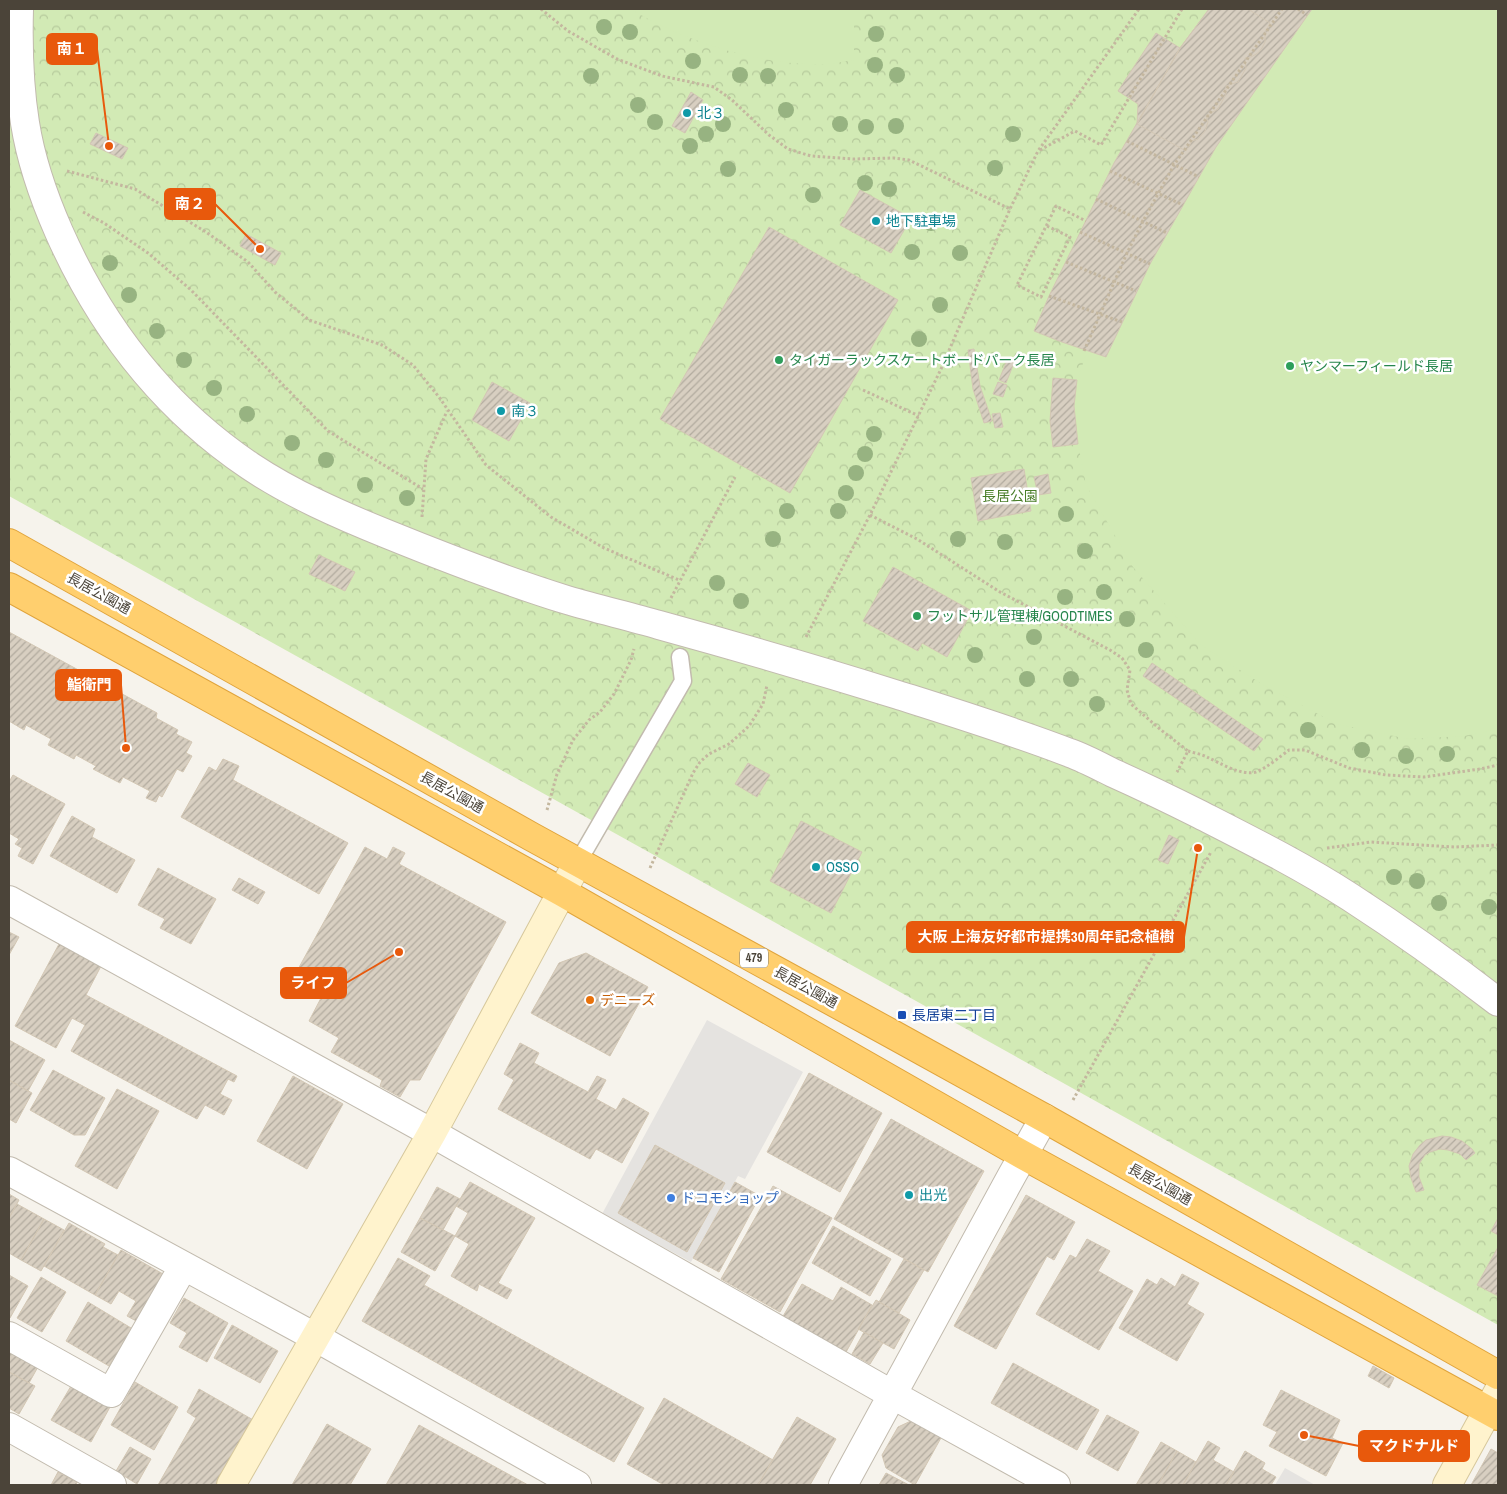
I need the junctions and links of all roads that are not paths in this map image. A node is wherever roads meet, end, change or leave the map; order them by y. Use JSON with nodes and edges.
{"nodes":[{"id":1,"x":19,"y":9,"type":"edge"},
{"id":2,"x":9,"y":543,"type":"edge"},
{"id":3,"x":9,"y":587,"type":"edge"},
{"id":4,"x":680,"y":657,"type":"dead end"},
{"id":5,"x":578,"y":862,"type":"junction"},
{"id":6,"x":562,"y":892,"type":"junction"},
{"id":7,"x":9,"y":900,"type":"edge"},
{"id":8,"x":1498,"y":1002,"type":"edge"},
{"id":9,"x":1044,"y":1118,"type":"junction"},
{"id":10,"x":432,"y":1133,"type":"junction"},
{"id":11,"x":1023,"y":1155,"type":"junction"},
{"id":12,"x":9,"y":1171,"type":"edge"},
{"id":13,"x":183,"y":1267,"type":"junction"},
{"id":14,"x":9,"y":1336,"type":"edge"},
{"id":15,"x":314,"y":1337,"type":"junction"},
{"id":16,"x":1498,"y":1375,"type":"edge"},
{"id":17,"x":893,"y":1395,"type":"junction"},
{"id":18,"x":1495,"y":1406,"type":"edge"},
{"id":19,"x":9,"y":1427,"type":"edge"},
{"id":20,"x":112,"y":1485,"type":"edge"},
{"id":21,"x":231,"y":1485,"type":"edge"},
{"id":22,"x":578,"y":1485,"type":"edge"},
{"id":23,"x":843,"y":1485,"type":"edge"},
{"id":24,"x":1056,"y":1485,"type":"edge"},
{"id":25,"x":1447,"y":1485,"type":"edge"}],
"edges":[{"from":1,"to":8,"type":"street"},
{"from":2,"to":5,"type":"highway","name":"長居公園通","number":"479"},
{"from":3,"to":6,"type":"highway"},
{"from":4,"to":5,"type":"lane"},
{"from":5,"to":6,"type":"street"},
{"from":5,"to":9,"type":"highway","name":"長居公園通","number":"479"},
{"from":6,"to":10,"type":"street"},
{"from":6,"to":11,"type":"highway"},
{"from":7,"to":10,"type":"street"},
{"from":9,"to":11,"type":"street"},
{"from":9,"to":16,"type":"highway","name":"長居公園通","number":"479"},
{"from":10,"to":15,"type":"street"},
{"from":10,"to":17,"type":"street"},
{"from":11,"to":17,"type":"street"},
{"from":11,"to":18,"type":"highway"},
{"from":12,"to":13,"type":"street"},
{"from":13,"to":14,"type":"street"},
{"from":13,"to":15,"type":"street"},
{"from":15,"to":21,"type":"street"},
{"from":15,"to":22,"type":"street"},
{"from":17,"to":23,"type":"street"},
{"from":17,"to":24,"type":"street"},
{"from":18,"to":25,"type":"street"},
{"from":19,"to":20,"type":"street"}]}
